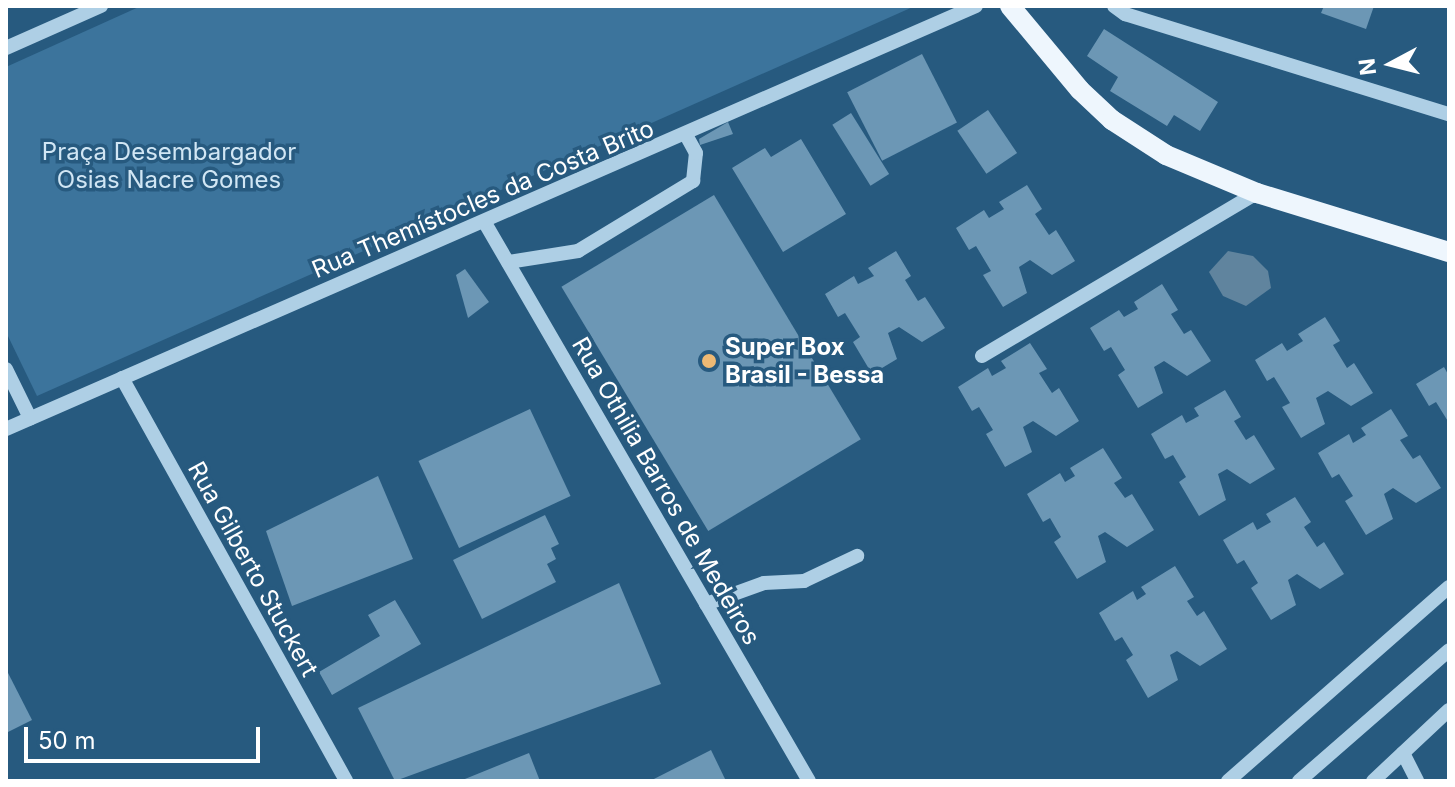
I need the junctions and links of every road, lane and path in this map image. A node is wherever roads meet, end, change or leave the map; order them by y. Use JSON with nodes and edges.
{"nodes":[{"id":1,"x":101,"y":6,"type":"edge"},
{"id":2,"x":976,"y":6,"type":"edge"},
{"id":3,"x":1010,"y":6,"type":"edge"},
{"id":4,"x":1114,"y":6,"type":"edge"},
{"id":5,"x":6,"y":48,"type":"edge"},
{"id":6,"x":1449,"y":114,"type":"edge"},
{"id":7,"x":686,"y":135,"type":"junction"},
{"id":8,"x":1257,"y":193,"type":"junction"},
{"id":9,"x":485,"y":223,"type":"junction"},
{"id":10,"x":1448,"y":252,"type":"edge"},
{"id":11,"x":508,"y":262,"type":"junction"},
{"id":12,"x":982,"y":356,"type":"dead end"},
{"id":13,"x":6,"y":369,"type":"edge"},
{"id":14,"x":122,"y":378,"type":"junction"},
{"id":15,"x":30,"y":418,"type":"junction"},
{"id":16,"x":6,"y":429,"type":"edge"},
{"id":17,"x":857,"y":556,"type":"dead end"},
{"id":18,"x":1449,"y":587,"type":"edge"},
{"id":19,"x":706,"y":604,"type":"junction"},
{"id":20,"x":1449,"y":650,"type":"edge"},
{"id":21,"x":1449,"y":710,"type":"edge"},
{"id":22,"x":1403,"y":753,"type":"junction"},
{"id":23,"x":346,"y":781,"type":"edge"},
{"id":24,"x":809,"y":781,"type":"edge"},
{"id":25,"x":1228,"y":781,"type":"edge"},
{"id":26,"x":1299,"y":781,"type":"edge"},
{"id":27,"x":1373,"y":781,"type":"edge"},
{"id":28,"x":1417,"y":781,"type":"edge"}],
"edges":[{"from":1,"to":5,"type":"street"},
{"from":2,"to":7,"type":"street","name":"Rua Themístocles da Costa Brito"},
{"from":3,"to":8,"type":"main road"},
{"from":4,"to":6,"type":"street"},
{"from":7,"to":9,"type":"street","name":"Rua Themístocles da Costa Brito"},
{"from":7,"to":11,"type":"street"},
{"from":8,"to":10,"type":"main road"},
{"from":8,"to":12,"type":"street"},
{"from":9,"to":11,"type":"street","name":"Rua Othilia Barros de Medeiros"},
{"from":9,"to":14,"type":"street","name":"Rua Themístocles da Costa Brito"},
{"from":11,"to":19,"type":"street","name":"Rua Othilia Barros de Medeiros"},
{"from":13,"to":15,"type":"street"},
{"from":14,"to":15,"type":"street","name":"Rua Themístocles da Costa Brito"},
{"from":14,"to":23,"type":"street","name":"Rua Gilberto Stuckert"},
{"from":15,"to":16,"type":"street","name":"Rua Themístocles da Costa Brito"},
{"from":17,"to":19,"type":"street"},
{"from":18,"to":25,"type":"street"},
{"from":19,"to":24,"type":"street","name":"Rua Othilia Barros de Medeiros"},
{"from":20,"to":26,"type":"street"},
{"from":21,"to":22,"type":"street"},
{"from":22,"to":27,"type":"street"},
{"from":22,"to":28,"type":"street"}]}
